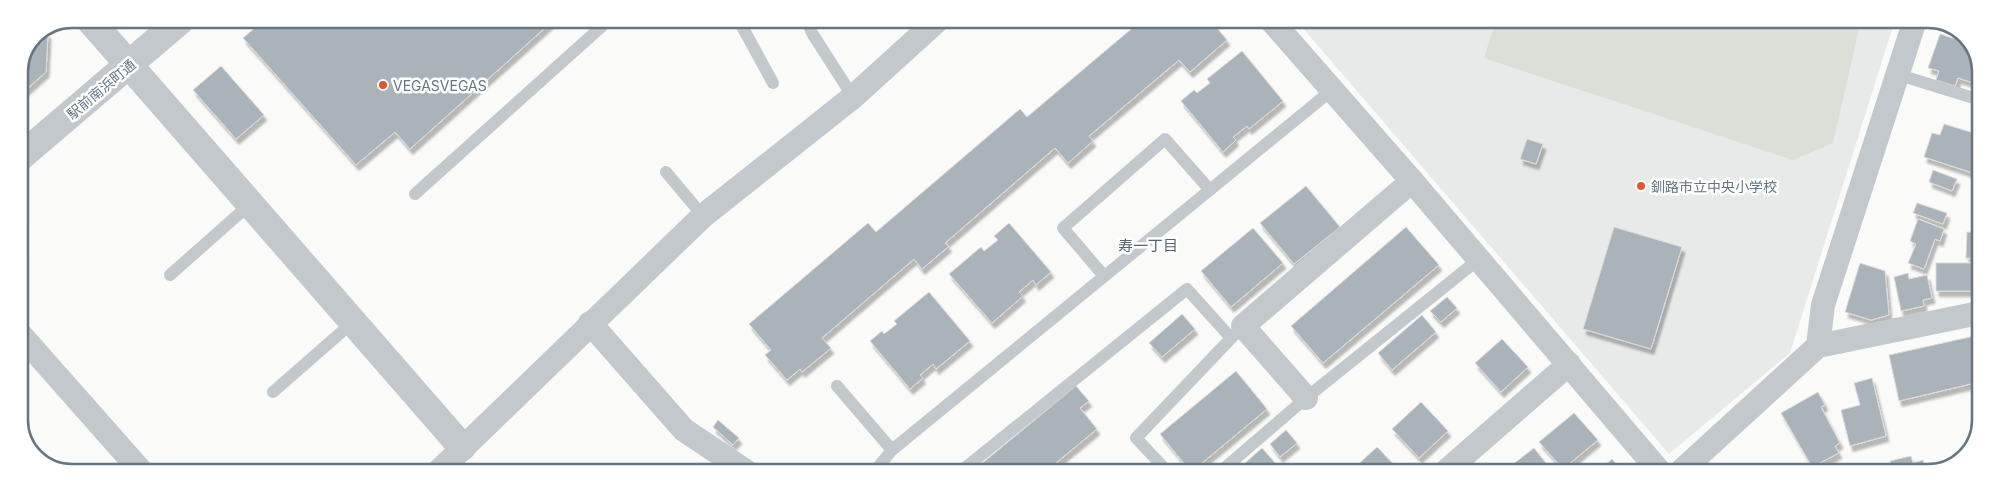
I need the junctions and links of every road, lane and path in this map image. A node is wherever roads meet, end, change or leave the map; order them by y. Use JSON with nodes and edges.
{"nodes":[{"id":1,"x":96,"y":28,"type":"edge"},
{"id":2,"x":172,"y":28,"type":"edge"},
{"id":3,"x":600,"y":28,"type":"edge"},
{"id":4,"x":743,"y":28,"type":"edge"},
{"id":5,"x":810,"y":28,"type":"edge"},
{"id":6,"x":925,"y":28,"type":"edge"},
{"id":7,"x":1278,"y":28,"type":"edge"},
{"id":8,"x":1912,"y":28,"type":"edge"},
{"id":9,"x":128,"y":66,"type":"junction"},
{"id":10,"x":1896,"y":74,"type":"junction"},
{"id":11,"x":773,"y":83,"type":"dead end"},
{"id":12,"x":1332,"y":90,"type":"junction"},
{"id":13,"x":854,"y":97,"type":"junction"},
{"id":14,"x":1971,"y":97,"type":"edge"},
{"id":15,"x":28,"y":150,"type":"edge"},
{"id":16,"x":666,"y":172,"type":"dead end"},
{"id":17,"x":1412,"y":181,"type":"junction"},
{"id":18,"x":1210,"y":190,"type":"junction"},
{"id":19,"x":415,"y":194,"type":"dead end"},
{"id":20,"x":250,"y":205,"type":"junction"},
{"id":21,"x":703,"y":216,"type":"junction"},
{"id":22,"x":1479,"y":260,"type":"junction"},
{"id":23,"x":170,"y":275,"type":"dead end"},
{"id":24,"x":1104,"y":276,"type":"junction"},
{"id":25,"x":1972,"y":314,"type":"edge"},
{"id":26,"x":353,"y":322,"type":"junction"},
{"id":27,"x":590,"y":323,"type":"junction"},
{"id":28,"x":1237,"y":332,"type":"junction"},
{"id":29,"x":28,"y":343,"type":"edge"},
{"id":30,"x":1818,"y":346,"type":"junction"},
{"id":31,"x":1569,"y":364,"type":"junction"},
{"id":32,"x":837,"y":386,"type":"dead end"},
{"id":33,"x":273,"y":392,"type":"dead end"},
{"id":34,"x":1306,"y":398,"type":"junction"},
{"id":35,"x":462,"y":447,"type":"junction"},
{"id":36,"x":892,"y":450,"type":"junction"},
{"id":37,"x":135,"y":464,"type":"edge"},
{"id":38,"x":446,"y":464,"type":"edge"},
{"id":39,"x":735,"y":464,"type":"edge"},
{"id":40,"x":881,"y":464,"type":"edge"},
{"id":41,"x":970,"y":464,"type":"edge"},
{"id":42,"x":1160,"y":464,"type":"edge"},
{"id":43,"x":1229,"y":464,"type":"edge"},
{"id":44,"x":1454,"y":464,"type":"edge"},
{"id":45,"x":1653,"y":464,"type":"edge"},
{"id":46,"x":1689,"y":464,"type":"edge"}],
"edges":[{"from":1,"to":9,"type":"street"},
{"from":2,"to":9,"type":"street","name":"駅前南浜町通"},
{"from":3,"to":19,"type":"lane"},
{"from":4,"to":11,"type":"lane"},
{"from":5,"to":13,"type":"lane"},
{"from":6,"to":13,"type":"street"},
{"from":7,"to":12,"type":"street"},
{"from":8,"to":10,"type":"street"},
{"from":9,"to":15,"type":"street","name":"駅前南浜町通"},
{"from":9,"to":20,"type":"street"},
{"from":10,"to":14,"type":"lane"},
{"from":10,"to":30,"type":"street"},
{"from":12,"to":17,"type":"street"},
{"from":12,"to":18,"type":"lane"},
{"from":13,"to":21,"type":"street"},
{"from":16,"to":21,"type":"lane"},
{"from":17,"to":22,"type":"street"},
{"from":17,"to":28,"type":"street"},
{"from":18,"to":24,"type":"lane"},
{"from":18,"to":24,"type":"lane"},
{"from":20,"to":23,"type":"lane"},
{"from":20,"to":26,"type":"street"},
{"from":21,"to":27,"type":"street"},
{"from":22,"to":31,"type":"street"},
{"from":22,"to":34,"type":"lane"},
{"from":24,"to":36,"type":"lane"},
{"from":25,"to":30,"type":"street"},
{"from":26,"to":33,"type":"lane"},
{"from":26,"to":35,"type":"street"},
{"from":27,"to":35,"type":"street"},
{"from":27,"to":39,"type":"street"},
{"from":28,"to":34,"type":"street"},
{"from":28,"to":41,"type":"lane"},
{"from":28,"to":42,"type":"lane"},
{"from":29,"to":37,"type":"street"},
{"from":30,"to":46,"type":"street"},
{"from":31,"to":44,"type":"street"},
{"from":31,"to":45,"type":"street"},
{"from":32,"to":36,"type":"lane"},
{"from":34,"to":43,"type":"lane"},
{"from":35,"to":38,"type":"street"},
{"from":36,"to":40,"type":"lane"}]}
